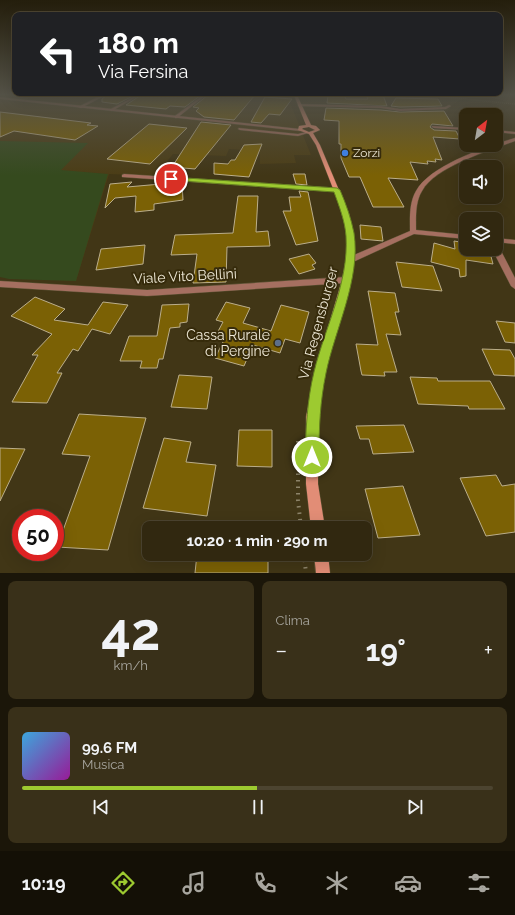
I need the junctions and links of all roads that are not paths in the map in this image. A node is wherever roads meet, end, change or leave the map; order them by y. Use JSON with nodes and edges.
{"nodes":[{"id":1,"x":215,"y":122,"type":"edge"},
{"id":2,"x":306,"y":122,"type":"edge"},
{"id":3,"x":434,"y":127,"type":"dead end"},
{"id":4,"x":240,"y":129,"type":"dead end"},
{"id":5,"x":459,"y":129,"type":"edge"},
{"id":6,"x":300,"y":130,"type":"joint"},
{"id":7,"x":309,"y":130,"type":"junction"},
{"id":8,"x":503,"y":132,"type":"edge"},
{"id":9,"x":515,"y":133,"type":"edge"},
{"id":10,"x":515,"y":139,"type":"edge"},
{"id":11,"x":124,"y":176,"type":"dead end"},
{"id":12,"x":337,"y":190,"type":"junction"},
{"id":13,"x":413,"y":232,"type":"junction"},
{"id":14,"x":459,"y":236,"type":"edge"},
{"id":15,"x":503,"y":241,"type":"edge"},
{"id":16,"x":515,"y":242,"type":"edge"},
{"id":17,"x":500,"y":256,"type":"edge"},
{"id":18,"x":350,"y":260,"type":"junction"},
{"id":19,"x":346,"y":280,"type":"junction"},
{"id":20,"x":0,"y":284,"type":"edge"},
{"id":21,"x":515,"y":286,"type":"edge"},
{"id":22,"x":317,"y":521,"type":"edge"},
{"id":23,"x":322,"y":561,"type":"edge"},
{"id":24,"x":323,"y":573,"type":"edge"}],
"edges":[{"from":1,"to":6,"type":"street"},
{"from":2,"to":7,"type":"main road","name":"Via Regensburger"},
{"from":3,"to":5,"type":"street"},
{"from":4,"to":7,"type":"lane"},
{"from":6,"to":7,"type":"main road"},
{"from":7,"to":12,"type":"main road","name":"Via Regensburger"},
{"from":8,"to":9,"type":"street"},
{"from":10,"to":13,"type":"street"},
{"from":11,"to":12,"type":"street"},
{"from":12,"to":18,"type":"main road","name":"Via Regensburger"},
{"from":13,"to":14,"type":"street"},
{"from":13,"to":18,"type":"street"},
{"from":15,"to":16,"type":"street"},
{"from":17,"to":21,"type":"street"},
{"from":18,"to":19,"type":"main road","name":"Via Regensburger"},
{"from":19,"to":20,"type":"street","name":"Viale Vito Bellini"},
{"from":19,"to":22,"type":"main road","name":"Via Regensburger"},
{"from":23,"to":24,"type":"main road"}]}
